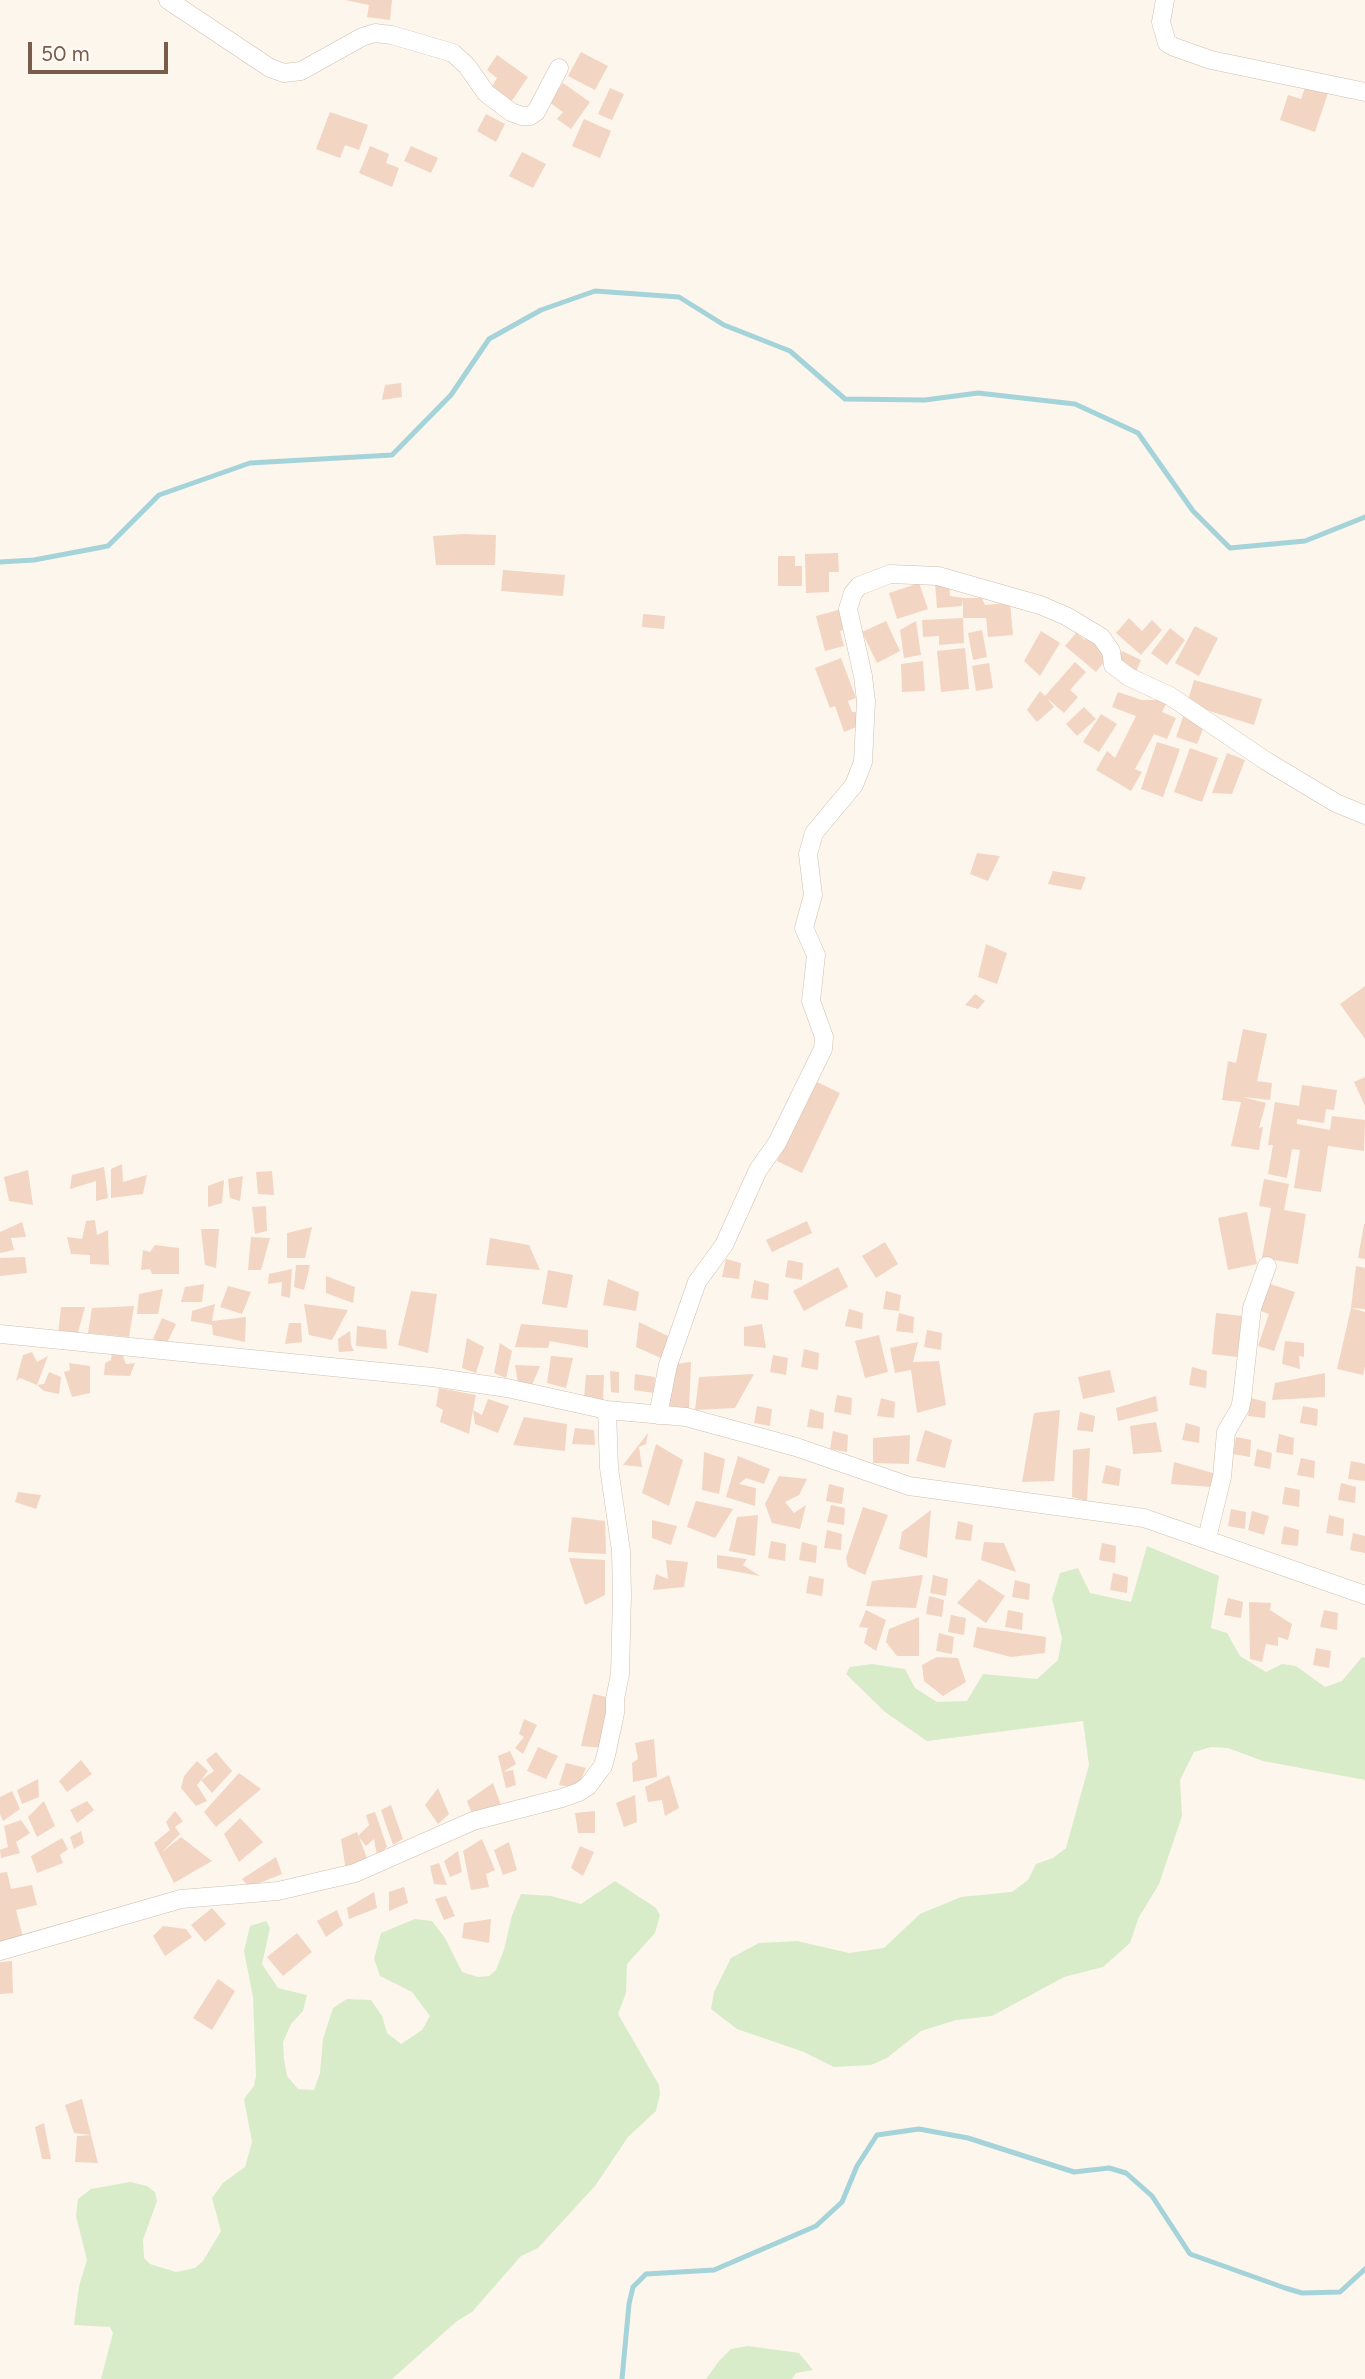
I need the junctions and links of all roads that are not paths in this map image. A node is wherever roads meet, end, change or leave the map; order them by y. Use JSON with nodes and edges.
{"nodes":[{"id":1,"x":168,"y":0,"type":"edge"},
{"id":2,"x":1165,"y":0,"type":"edge"},
{"id":3,"x":559,"y":68,"type":"dead end"},
{"id":4,"x":1365,"y":92,"type":"edge"},
{"id":5,"x":1365,"y":815,"type":"edge"},
{"id":6,"x":1267,"y":1265,"type":"dead end"},
{"id":7,"x":0,"y":1335,"type":"edge"},
{"id":8,"x":607,"y":1410,"type":"junction"},
{"id":9,"x":658,"y":1415,"type":"junction"},
{"id":10,"x":1207,"y":1538,"type":"junction"},
{"id":11,"x":1365,"y":1595,"type":"edge"},
{"id":12,"x":0,"y":1951,"type":"edge"}],
"edges":[{"from":1,"to":3,"type":"street"},
{"from":2,"to":4,"type":"street"},
{"from":5,"to":9,"type":"street"},
{"from":6,"to":10,"type":"street"},
{"from":7,"to":8,"type":"street"},
{"from":8,"to":9,"type":"street"},
{"from":8,"to":12,"type":"street"},
{"from":9,"to":10,"type":"street"},
{"from":10,"to":11,"type":"street"}]}
